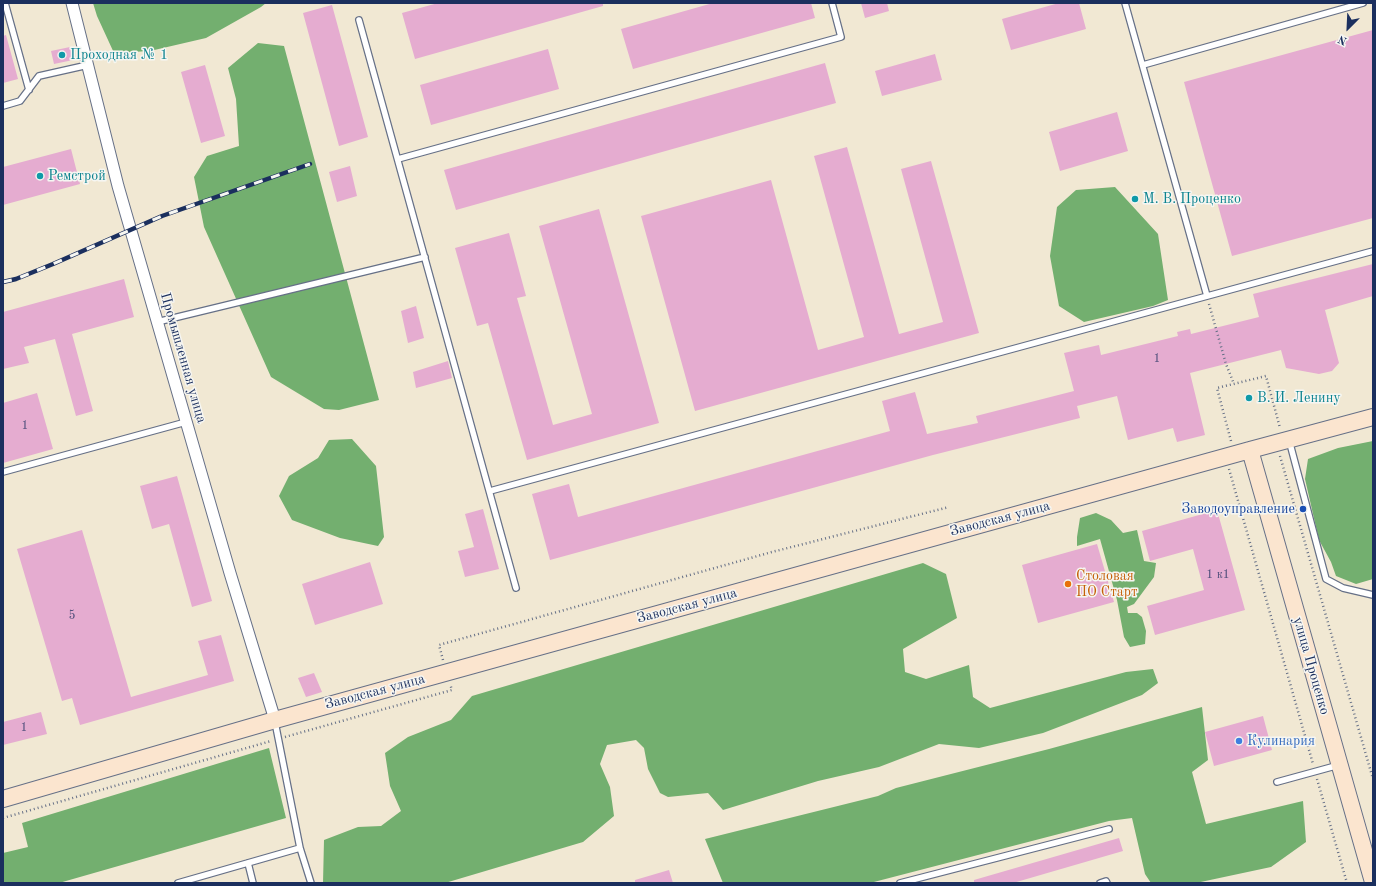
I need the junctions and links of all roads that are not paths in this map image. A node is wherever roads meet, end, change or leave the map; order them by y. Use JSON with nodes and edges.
{"nodes":[{"id":1,"x":5,"y":3,"type":"edge"},
{"id":2,"x":72,"y":3,"type":"edge"},
{"id":3,"x":832,"y":3,"type":"edge"},
{"id":4,"x":1126,"y":3,"type":"edge"},
{"id":5,"x":1363,"y":3,"type":"edge"},
{"id":6,"x":359,"y":20,"type":"dead end"},
{"id":7,"x":88,"y":65,"type":"junction"},
{"id":8,"x":1143,"y":66,"type":"junction"},
{"id":9,"x":29,"y":90,"type":"junction"},
{"id":10,"x":3,"y":106,"type":"edge"},
{"id":11,"x":398,"y":159,"type":"junction"},
{"id":12,"x":1373,"y":251,"type":"edge"},
{"id":13,"x":425,"y":257,"type":"junction"},
{"id":14,"x":1207,"y":296,"type":"junction"},
{"id":15,"x":157,"y":322,"type":"junction"},
{"id":16,"x":1373,"y":418,"type":"edge"},
{"id":17,"x":186,"y":422,"type":"junction"},
{"id":18,"x":1282,"y":438,"type":"junction"},
{"id":19,"x":1250,"y":450,"type":"junction"},
{"id":20,"x":3,"y":472,"type":"edge"},
{"id":21,"x":490,"y":491,"type":"junction"},
{"id":22,"x":516,"y":588,"type":"dead end"},
{"id":23,"x":1373,"y":595,"type":"edge"},
{"id":24,"x":275,"y":720,"type":"junction"},
{"id":25,"x":1340,"y":765,"type":"junction"},
{"id":26,"x":1277,"y":782,"type":"dead end"},
{"id":27,"x":3,"y":799,"type":"edge"},
{"id":28,"x":1109,"y":829,"type":"dead end"},
{"id":29,"x":300,"y":848,"type":"junction"},
{"id":30,"x":248,"y":863,"type":"junction"},
{"id":31,"x":1373,"y":882,"type":"edge"},
{"id":32,"x":178,"y":883,"type":"edge"},
{"id":33,"x":253,"y":883,"type":"edge"},
{"id":34,"x":311,"y":883,"type":"edge"},
{"id":35,"x":900,"y":883,"type":"edge"},
{"id":36,"x":1100,"y":883,"type":"edge"},
{"id":37,"x":1107,"y":883,"type":"edge"}],
"edges":[{"from":1,"to":9,"type":"lane"},
{"from":2,"to":7,"type":"street","name":"Промышленная улица"},
{"from":3,"to":11,"type":"lane"},
{"from":4,"to":8,"type":"lane"},
{"from":5,"to":8,"type":"lane"},
{"from":6,"to":11,"type":"lane"},
{"from":7,"to":9,"type":"lane"},
{"from":7,"to":15,"type":"street","name":"Промышленная улица"},
{"from":8,"to":14,"type":"lane"},
{"from":9,"to":10,"type":"lane"},
{"from":11,"to":13,"type":"lane"},
{"from":12,"to":14,"type":"lane"},
{"from":13,"to":15,"type":"lane"},
{"from":13,"to":21,"type":"lane"},
{"from":14,"to":21,"type":"lane"},
{"from":15,"to":17,"type":"street","name":"Промышленная улица"},
{"from":16,"to":18,"type":"main road","name":"Заводская улица"},
{"from":17,"to":20,"type":"lane"},
{"from":17,"to":24,"type":"street","name":"Промышленная улица"},
{"from":18,"to":19,"type":"main road","name":"Заводская улица"},
{"from":18,"to":23,"type":"lane"},
{"from":19,"to":24,"type":"main road","name":"Заводская улица"},
{"from":19,"to":25,"type":"main road","name":"улица Проценко"},
{"from":21,"to":22,"type":"lane"},
{"from":24,"to":27,"type":"main road","name":"Заводская улица"},
{"from":24,"to":29,"type":"lane"},
{"from":25,"to":26,"type":"lane"},
{"from":25,"to":31,"type":"main road","name":"улица Проценко"},
{"from":28,"to":35,"type":"lane"},
{"from":29,"to":30,"type":"lane"},
{"from":29,"to":34,"type":"lane"},
{"from":30,"to":32,"type":"lane"},
{"from":30,"to":33,"type":"lane"},
{"from":36,"to":37,"type":"lane"}]}
